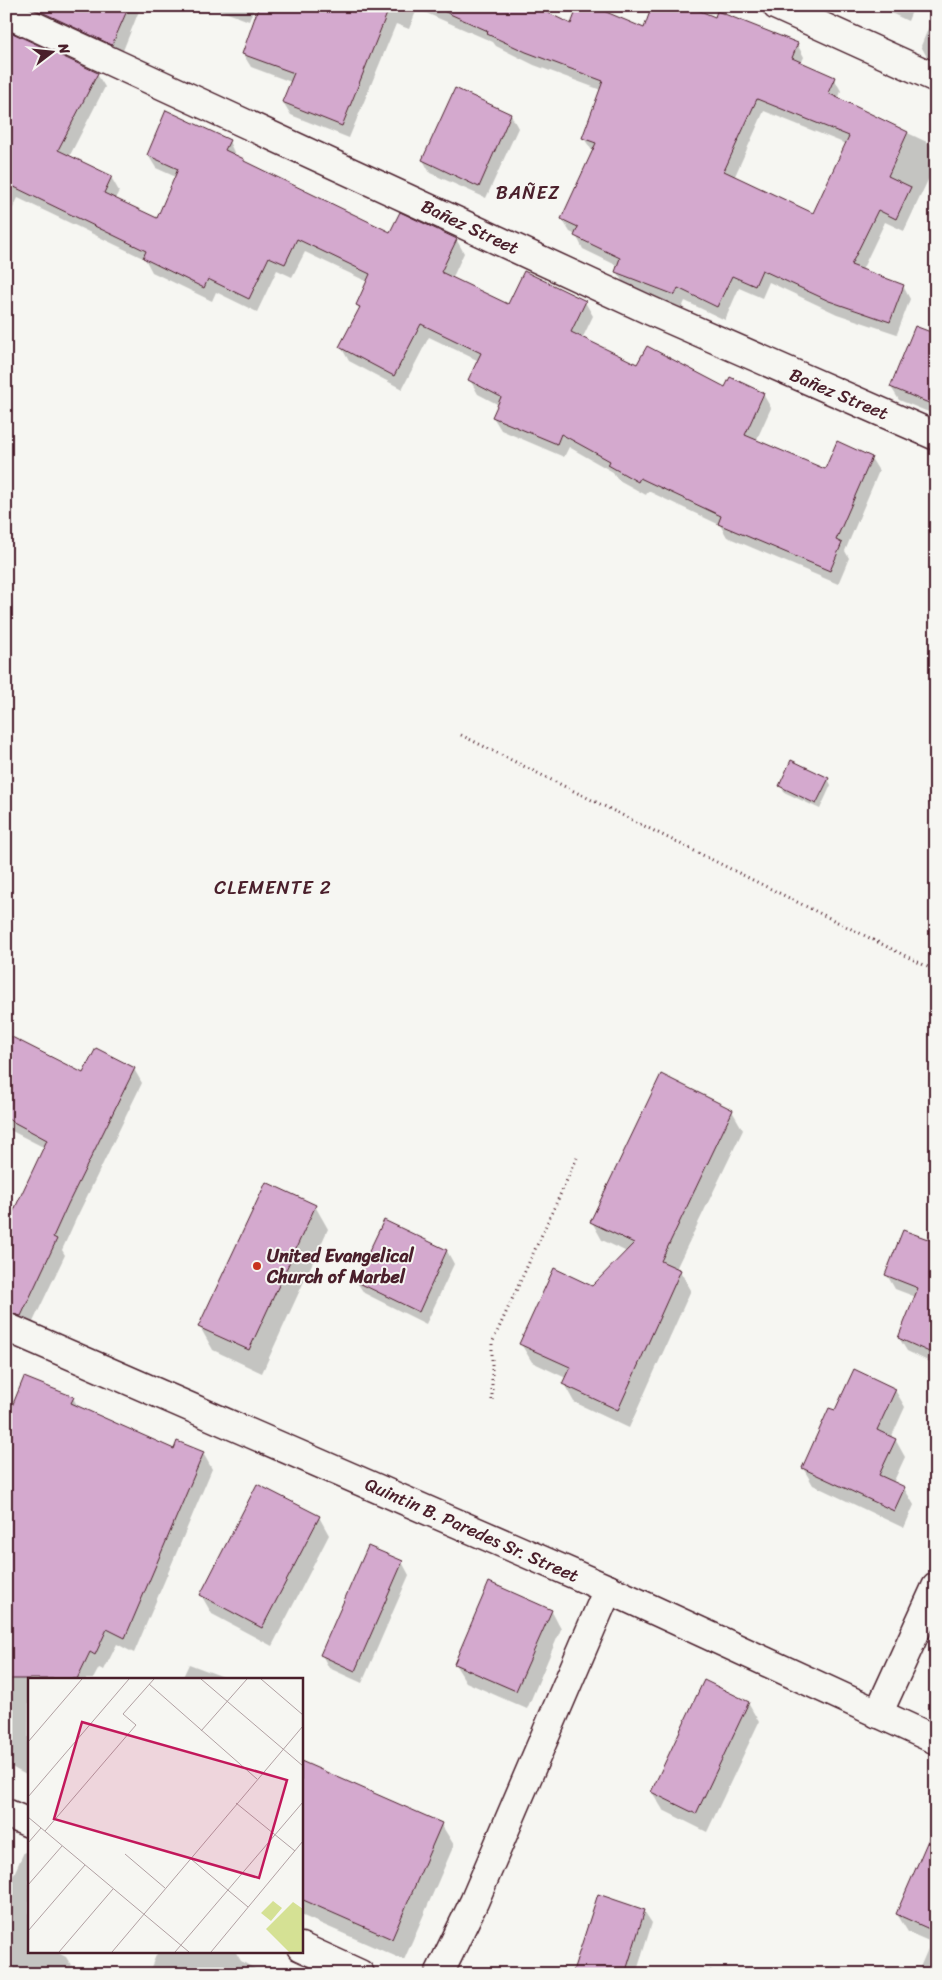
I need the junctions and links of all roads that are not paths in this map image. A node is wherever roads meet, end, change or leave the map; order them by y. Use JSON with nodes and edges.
{"nodes":[{"id":1,"x":776,"y":6,"type":"edge"},
{"id":2,"x":6,"y":13,"type":"edge"},
{"id":3,"x":936,"y":78,"type":"edge"},
{"id":4,"x":936,"y":436,"type":"edge"},
{"id":5,"x":6,"y":1327,"type":"edge"},
{"id":6,"x":936,"y":1587,"type":"edge"},
{"id":7,"x":608,"y":1589,"type":"junction"},
{"id":8,"x":878,"y":1714,"type":"junction"},
{"id":9,"x":936,"y":1740,"type":"edge"},
{"id":10,"x":6,"y":1813,"type":"edge"},
{"id":11,"x":28,"y":1823,"type":"edge"},
{"id":12,"x":302,"y":1947,"type":"edge"},
{"id":13,"x":360,"y":1974,"type":"edge"},
{"id":14,"x":440,"y":1974,"type":"edge"}],
"edges":[{"from":1,"to":3,"type":"street"},
{"from":2,"to":4,"type":"street","name":"Bañez Street"},
{"from":5,"to":7,"type":"street","name":"Quintin B. Paredes Sr. Street"},
{"from":6,"to":8,"type":"street"},
{"from":7,"to":8,"type":"street","name":"Quintin B. Paredes Sr. Street"},
{"from":7,"to":14,"type":"street"},
{"from":8,"to":9,"type":"street","name":"Quintin B. Paredes Sr. Street"},
{"from":10,"to":11,"type":"street"},
{"from":12,"to":13,"type":"street"}]}
